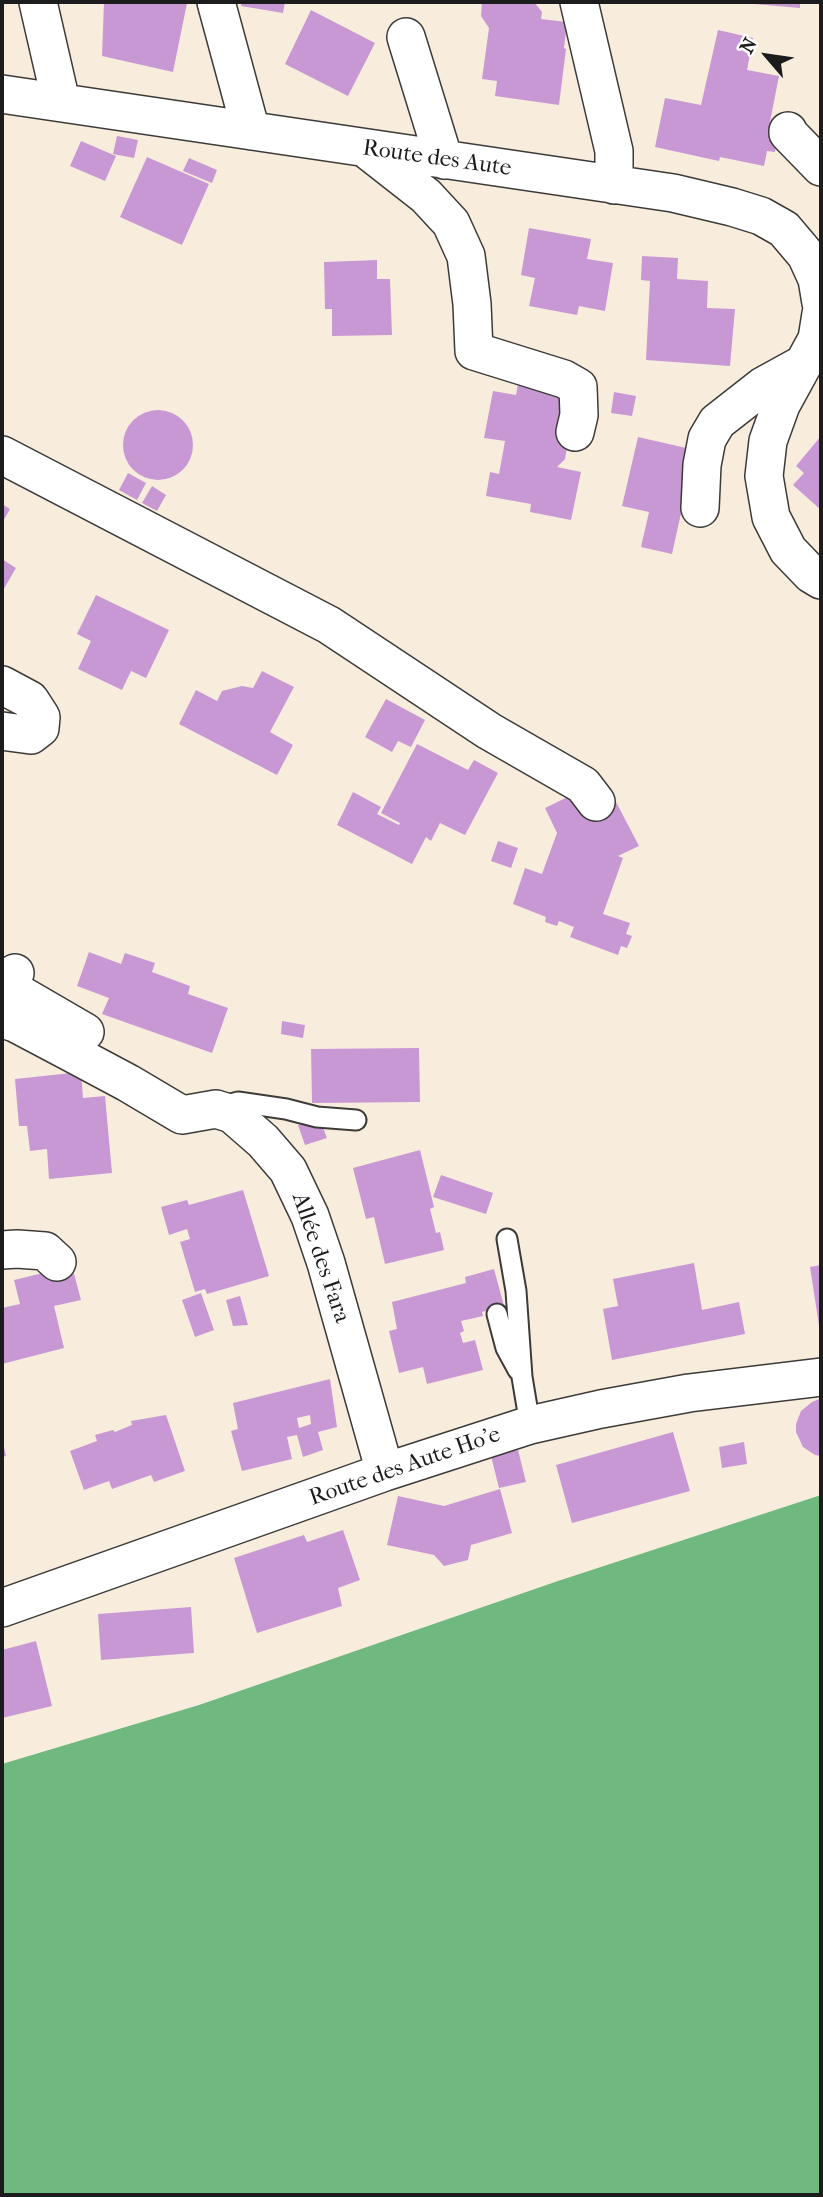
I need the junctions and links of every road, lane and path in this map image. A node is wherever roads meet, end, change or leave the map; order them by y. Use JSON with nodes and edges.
{"nodes":[{"id":1,"x":38,"y":2,"type":"edge"},
{"id":2,"x":216,"y":2,"type":"edge"},
{"id":3,"x":579,"y":2,"type":"edge"},
{"id":4,"x":406,"y":37,"type":"dead end"},
{"id":5,"x":2,"y":94,"type":"edge"},
{"id":6,"x":61,"y":102,"type":"junction"},
{"id":7,"x":251,"y":131,"type":"junction"},
{"id":8,"x":788,"y":131,"type":"dead end"},
{"id":9,"x":366,"y":148,"type":"junction"},
{"id":10,"x":444,"y":160,"type":"junction"},
{"id":11,"x":821,"y":167,"type":"edge"},
{"id":12,"x":614,"y":185,"type":"junction"},
{"id":13,"x":821,"y":303,"type":"edge"},
{"id":14,"x":821,"y":314,"type":"edge"},
{"id":15,"x":812,"y":354,"type":"edge"},
{"id":16,"x":575,"y":432,"type":"dead end"},
{"id":17,"x":2,"y":455,"type":"edge"},
{"id":18,"x":700,"y":508,"type":"dead end"},
{"id":19,"x":821,"y":580,"type":"edge"},
{"id":20,"x":2,"y":685,"type":"edge"},
{"id":21,"x":2,"y":731,"type":"edge"},
{"id":22,"x":596,"y":802,"type":"dead end"},
{"id":23,"x":15,"y":973,"type":"dead end"},
{"id":24,"x":2,"y":1019,"type":"edge"},
{"id":25,"x":199,"y":1112,"type":"junction"},
{"id":26,"x":356,"y":1120,"type":"dead end"},
{"id":27,"x":507,"y":1239,"type":"dead end"},
{"id":28,"x":2,"y":1250,"type":"edge"},
{"id":29,"x":57,"y":1262,"type":"dead end"},
{"id":30,"x":497,"y":1314,"type":"dead end"},
{"id":31,"x":522,"y":1377,"type":"junction"},
{"id":32,"x":821,"y":1377,"type":"edge"},
{"id":33,"x":530,"y":1425,"type":"junction"},
{"id":34,"x":386,"y":1472,"type":"junction"},
{"id":35,"x":2,"y":1608,"type":"edge"}],
"edges":[{"from":1,"to":6,"type":"street"},
{"from":2,"to":7,"type":"street"},
{"from":3,"to":12,"type":"street"},
{"from":4,"to":10,"type":"street"},
{"from":5,"to":6,"type":"street","name":"Route des Aute"},
{"from":6,"to":7,"type":"street","name":"Route des Aute"},
{"from":7,"to":9,"type":"street","name":"Route des Aute"},
{"from":8,"to":11,"type":"street"},
{"from":9,"to":10,"type":"street","name":"Route des Aute"},
{"from":9,"to":16,"type":"street"},
{"from":10,"to":12,"type":"street","name":"Route des Aute"},
{"from":12,"to":13,"type":"street","name":"Route des Aute"},
{"from":14,"to":15,"type":"street"},
{"from":15,"to":18,"type":"street"},
{"from":15,"to":19,"type":"street"},
{"from":17,"to":22,"type":"street"},
{"from":20,"to":21,"type":"street"},
{"from":23,"to":25,"type":"street"},
{"from":24,"to":25,"type":"street"},
{"from":25,"to":26,"type":"lane"},
{"from":25,"to":34,"type":"street","name":"Allée des Fara"},
{"from":27,"to":31,"type":"lane"},
{"from":28,"to":29,"type":"street"},
{"from":30,"to":31,"type":"lane"},
{"from":31,"to":33,"type":"lane"},
{"from":32,"to":33,"type":"street","name":"Route des Aute Ho'e"},
{"from":33,"to":34,"type":"street","name":"Route des Aute Ho'e"},
{"from":34,"to":35,"type":"street","name":"Route des Aute Ho'e"}]}
